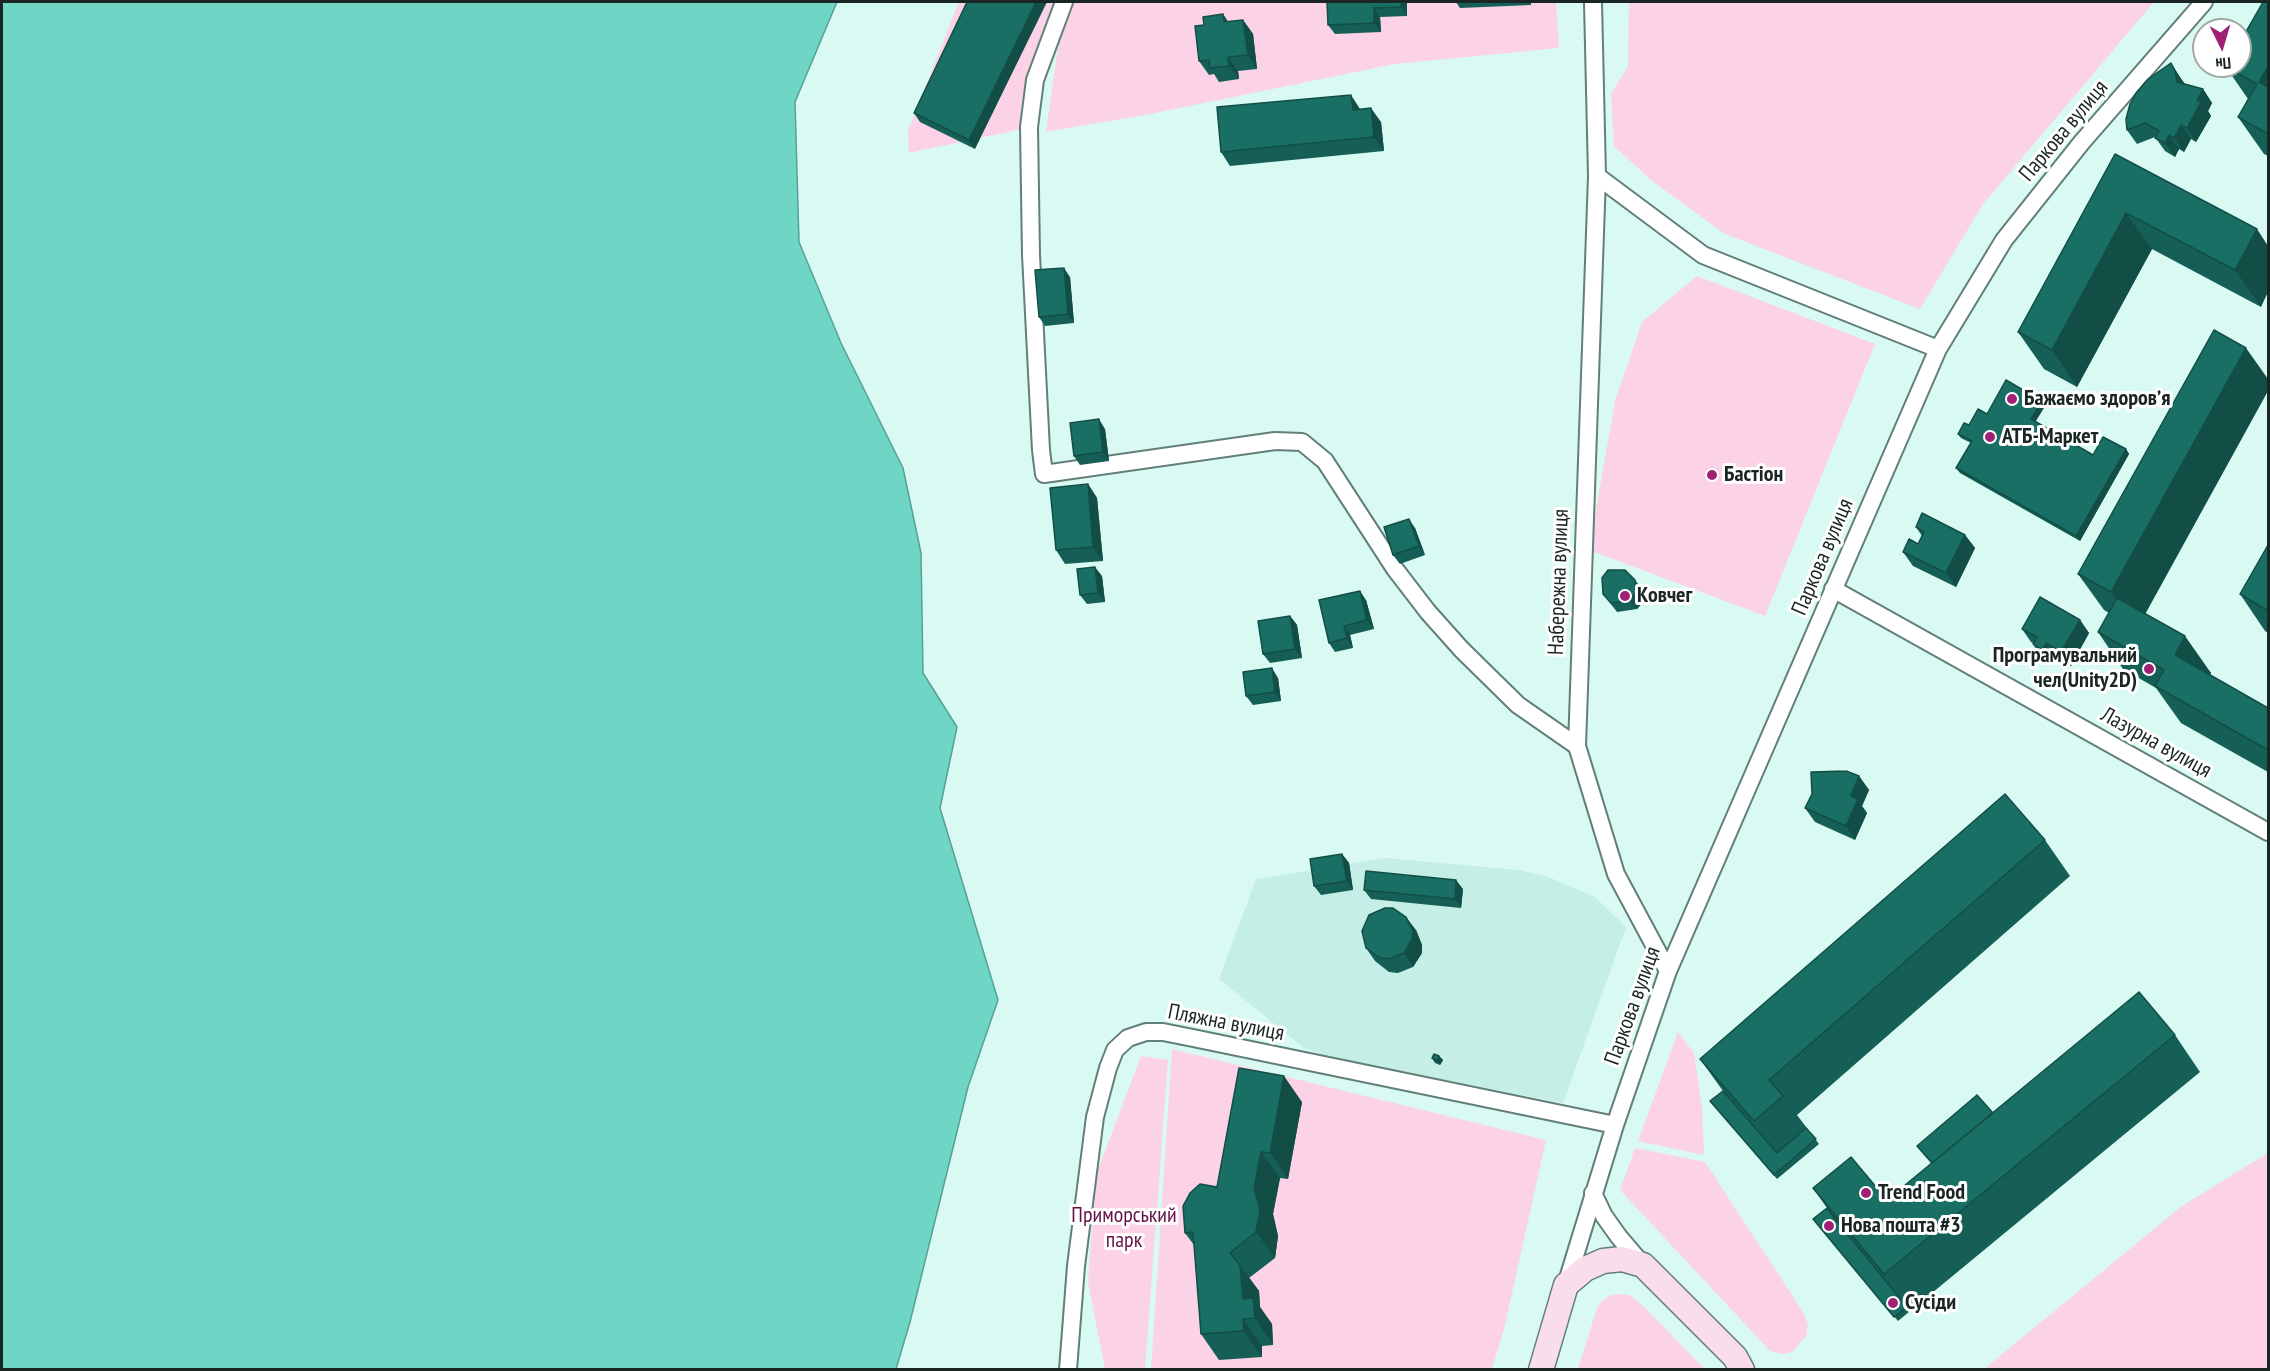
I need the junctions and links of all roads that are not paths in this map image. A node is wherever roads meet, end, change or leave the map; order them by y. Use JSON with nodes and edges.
{"nodes":[{"id":1,"x":1064,"y":2,"type":"edge"},
{"id":2,"x":1593,"y":2,"type":"edge"},
{"id":3,"x":2204,"y":2,"type":"edge"},
{"id":4,"x":1597,"y":176,"type":"junction"},
{"id":5,"x":1938,"y":349,"type":"junction"},
{"id":6,"x":1833,"y":589,"type":"junction"},
{"id":7,"x":1576,"y":746,"type":"junction"},
{"id":8,"x":2268,"y":832,"type":"edge"},
{"id":9,"x":1668,"y":971,"type":"junction"},
{"id":10,"x":1615,"y":1125,"type":"junction"},
{"id":11,"x":1593,"y":1193,"type":"junction"},
{"id":12,"x":1643,"y":1265,"type":"junction"},
{"id":13,"x":1566,"y":1285,"type":"junction"},
{"id":14,"x":1068,"y":1370,"type":"edge"},
{"id":15,"x":1541,"y":1370,"type":"edge"},
{"id":16,"x":1742,"y":1370,"type":"edge"}],
"edges":[{"from":1,"to":7,"type":"street"},
{"from":2,"to":4,"type":"street","name":"Набережна вулиця"},
{"from":3,"to":5,"type":"street","name":"Паркова вулиця"},
{"from":4,"to":5,"type":"street"},
{"from":4,"to":7,"type":"street","name":"Набережна вулиця"},
{"from":5,"to":6,"type":"street","name":"Паркова вулиця"},
{"from":6,"to":8,"type":"street","name":"Лазурна вулиця"},
{"from":6,"to":9,"type":"street","name":"Паркова вулиця"},
{"from":7,"to":9,"type":"street","name":"Набережна вулиця"},
{"from":9,"to":10,"type":"street","name":"Паркова вулиця"},
{"from":10,"to":11,"type":"street","name":"Паркова вулиця"},
{"from":10,"to":14,"type":"street","name":"Пляжна вулиця"},
{"from":11,"to":12,"type":"street"},
{"from":11,"to":13,"type":"street","name":"Паркова вулиця"},
{"from":12,"to":13,"type":"street"},
{"from":12,"to":16,"type":"street"},
{"from":13,"to":15,"type":"street"}]}
